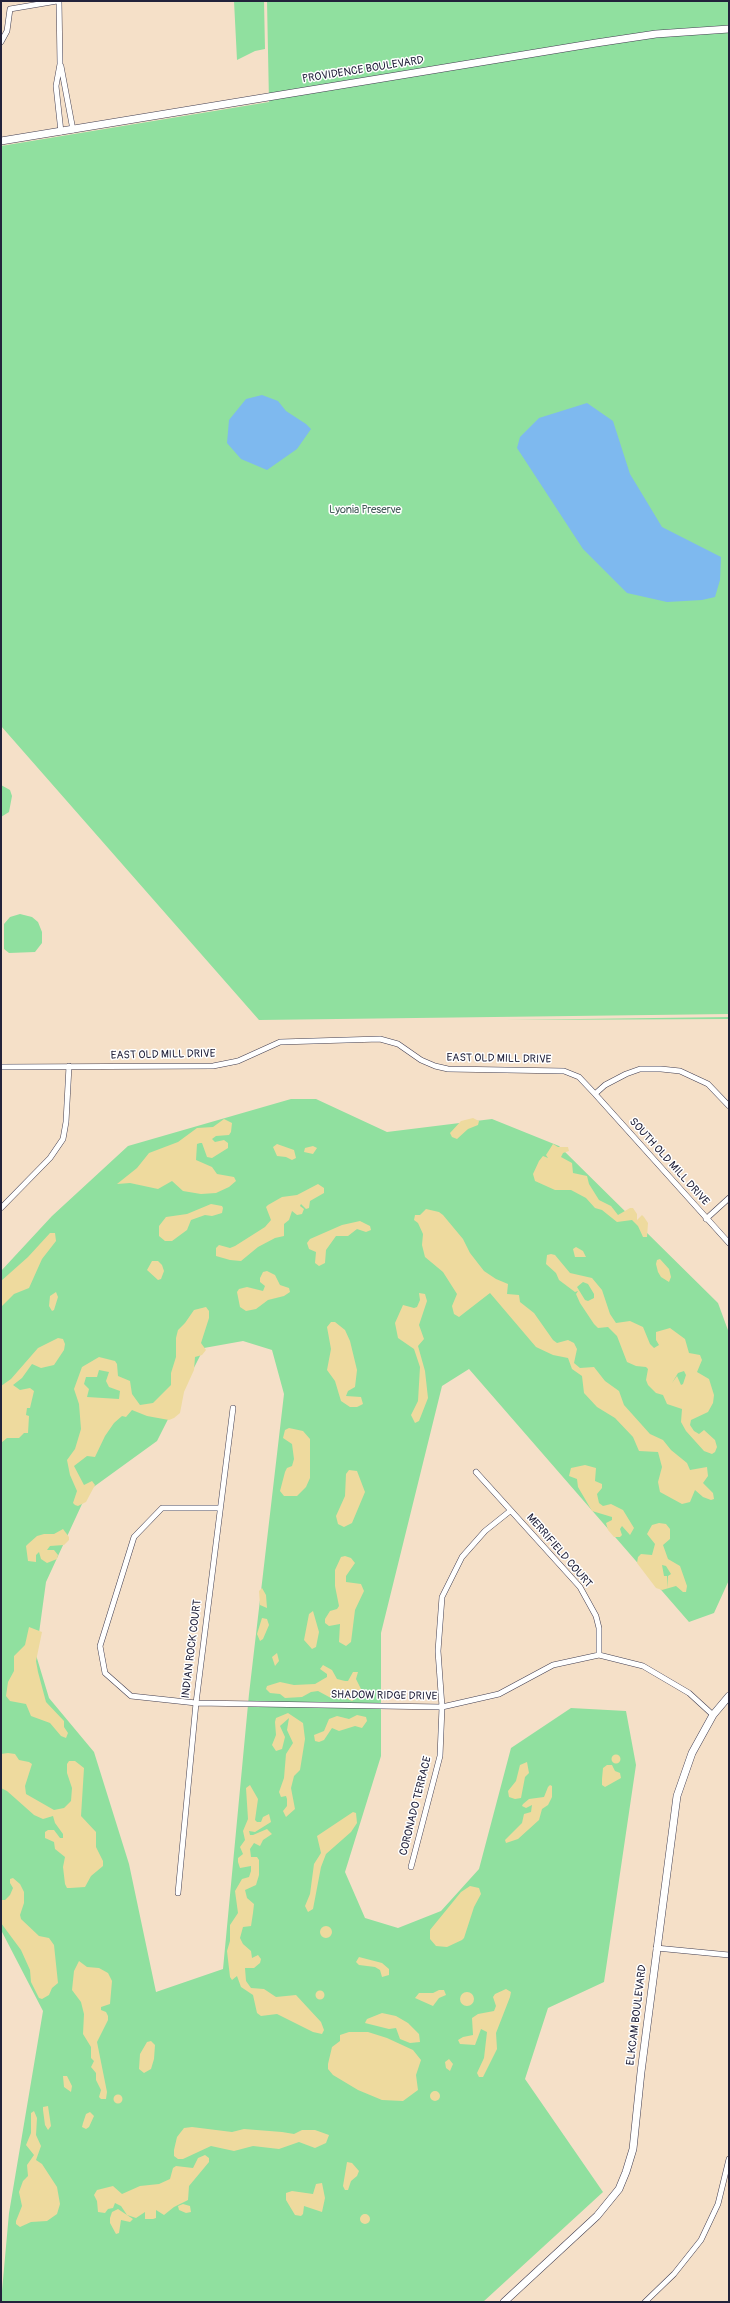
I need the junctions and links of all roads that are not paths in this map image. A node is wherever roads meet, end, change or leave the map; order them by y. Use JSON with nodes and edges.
{"nodes":[{"id":1,"x":58,"y":1,"type":"edge"},
{"id":2,"x":729,"y":29,"type":"edge"},
{"id":3,"x":1,"y":42,"type":"edge"},
{"id":4,"x":60,"y":64,"type":"junction"},
{"id":5,"x":73,"y":130,"type":"junction"},
{"id":6,"x":61,"y":132,"type":"junction"},
{"id":7,"x":1,"y":142,"type":"edge"},
{"id":8,"x":69,"y":1066,"type":"junction"},
{"id":9,"x":1,"y":1067,"type":"edge"},
{"id":10,"x":595,"y":1094,"type":"junction"},
{"id":11,"x":729,"y":1106,"type":"edge"},
{"id":12,"x":729,"y":1198,"type":"edge"},
{"id":13,"x":1,"y":1208,"type":"edge"},
{"id":14,"x":706,"y":1219,"type":"junction"},
{"id":15,"x":729,"y":1243,"type":"edge"},
{"id":16,"x":233,"y":1408,"type":"dead end"},
{"id":17,"x":476,"y":1472,"type":"dead end"},
{"id":18,"x":220,"y":1508,"type":"junction"},
{"id":19,"x":510,"y":1511,"type":"junction"},
{"id":20,"x":599,"y":1655,"type":"junction"},
{"id":21,"x":729,"y":1696,"type":"edge"},
{"id":22,"x":196,"y":1703,"type":"junction"},
{"id":23,"x":442,"y":1707,"type":"junction"},
{"id":24,"x":713,"y":1715,"type":"junction"},
{"id":25,"x":412,"y":1867,"type":"dead end"},
{"id":26,"x":178,"y":1893,"type":"dead end"},
{"id":27,"x":656,"y":1948,"type":"junction"},
{"id":28,"x":729,"y":1955,"type":"edge"},
{"id":29,"x":729,"y":2160,"type":"edge"},
{"id":30,"x":504,"y":2302,"type":"edge"},
{"id":31,"x":645,"y":2302,"type":"edge"}],
"edges":[{"from":1,"to":3,"type":"street"},
{"from":1,"to":4,"type":"street"},
{"from":2,"to":5,"type":"main road","name":"PROVIDENCE BOULEVARD"},
{"from":4,"to":5,"type":"street"},
{"from":4,"to":6,"type":"street"},
{"from":5,"to":6,"type":"main road","name":"PROVIDENCE BOULEVARD"},
{"from":6,"to":7,"type":"main road","name":"PROVIDENCE BOULEVARD"},
{"from":8,"to":9,"type":"street","name":"EAST OLD MILL DRIVE"},
{"from":8,"to":10,"type":"street","name":"EAST OLD MILL DRIVE"},
{"from":8,"to":13,"type":"street"},
{"from":10,"to":11,"type":"street"},
{"from":10,"to":14,"type":"street","name":"SOUTH OLD MILL DRIVE"},
{"from":12,"to":14,"type":"street"},
{"from":14,"to":15,"type":"street","name":"SOUTH OLD MILL DRIVE"},
{"from":16,"to":18,"type":"street","name":"INDIAN ROCK COURT"},
{"from":17,"to":19,"type":"street","name":"MERRIFIELD COURT"},
{"from":18,"to":22,"type":"street","name":"INDIAN ROCK COURT"},
{"from":18,"to":22,"type":"street","name":"SHADOW RIDGE DRIVE"},
{"from":19,"to":20,"type":"street","name":"MERRIFIELD COURT"},
{"from":19,"to":23,"type":"street","name":"CORONADO TERRACE"},
{"from":20,"to":23,"type":"street","name":"SHADOW RIDGE DRIVE"},
{"from":20,"to":24,"type":"street","name":"SHADOW RIDGE DRIVE"},
{"from":21,"to":24,"type":"main road","name":"ELKCAM BOULEVARD"},
{"from":22,"to":23,"type":"street","name":"SHADOW RIDGE DRIVE"},
{"from":22,"to":26,"type":"street","name":"INDIAN ROCK COURT"},
{"from":23,"to":25,"type":"street","name":"CORONADO TERRACE"},
{"from":24,"to":27,"type":"main road","name":"ELKCAM BOULEVARD"},
{"from":27,"to":28,"type":"street"},
{"from":27,"to":30,"type":"main road","name":"ELKCAM BOULEVARD"},
{"from":29,"to":31,"type":"street"}]}
